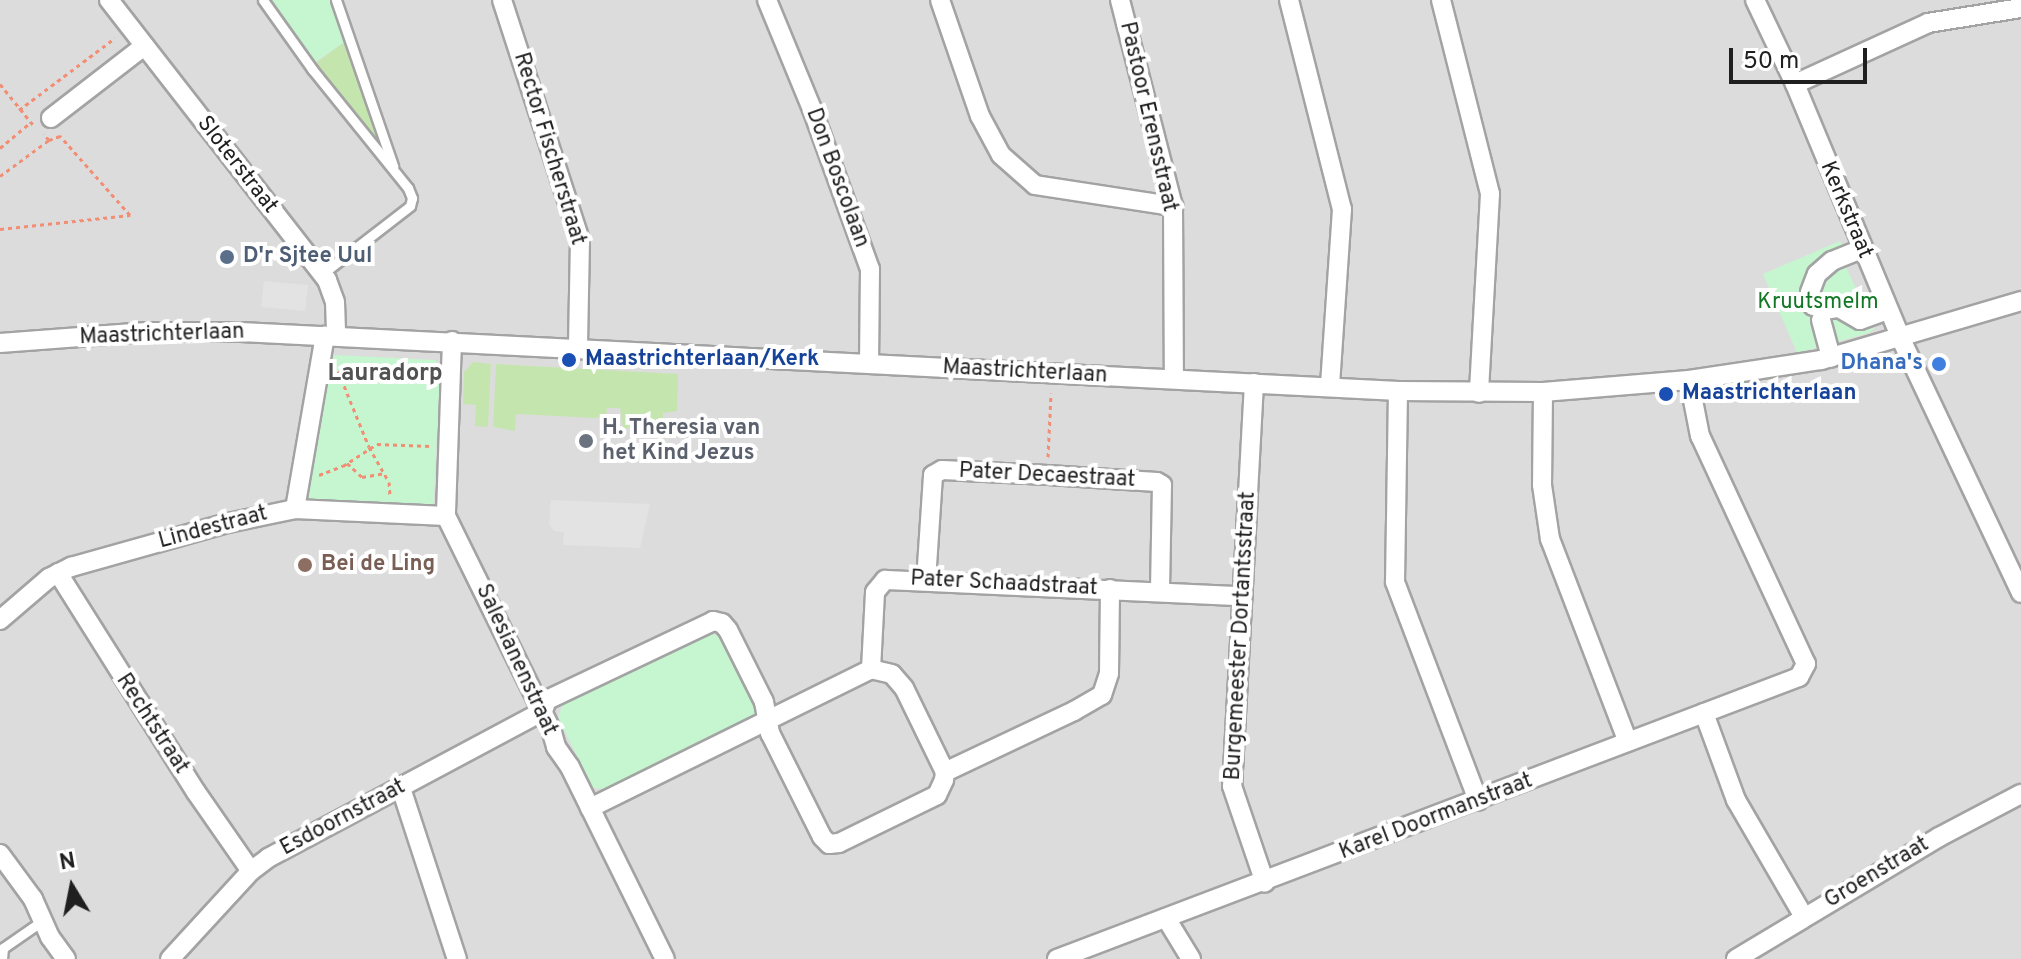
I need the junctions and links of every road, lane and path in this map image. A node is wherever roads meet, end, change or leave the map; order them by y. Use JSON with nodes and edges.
{"nodes":[{"id":1,"x":109,"y":0,"type":"edge"},
{"id":2,"x":263,"y":0,"type":"edge"},
{"id":3,"x":336,"y":0,"type":"edge"},
{"id":4,"x":502,"y":0,"type":"edge"},
{"id":5,"x":767,"y":0,"type":"edge"},
{"id":6,"x":940,"y":0,"type":"edge"},
{"id":7,"x":1120,"y":0,"type":"edge"},
{"id":8,"x":1289,"y":0,"type":"edge"},
{"id":9,"x":1441,"y":0,"type":"edge"},
{"id":10,"x":1755,"y":0,"type":"edge"},
{"id":11,"x":2021,"y":8,"type":"edge"},
{"id":12,"x":1952,"y":9,"type":"edge"},
{"id":13,"x":130,"y":27,"type":"junction"},
{"id":14,"x":144,"y":46,"type":"junction"},
{"id":15,"x":0,"y":84,"type":"edge"},
{"id":16,"x":1795,"y":84,"type":"junction"},
{"id":17,"x":19,"y":110,"type":"junction"},
{"id":18,"x":51,"y":118,"type":"dead end"},
{"id":19,"x":29,"y":124,"type":"junction"},
{"id":20,"x":49,"y":140,"type":"junction"},
{"id":21,"x":0,"y":148,"type":"edge"},
{"id":22,"x":396,"y":173,"type":"junction"},
{"id":23,"x":0,"y":176,"type":"edge"},
{"id":24,"x":1173,"y":206,"type":"junction"},
{"id":25,"x":0,"y":229,"type":"edge"},
{"id":26,"x":1862,"y":249,"type":"junction"},
{"id":27,"x":322,"y":274,"type":"junction"},
{"id":28,"x":2021,"y":301,"type":"edge"},
{"id":29,"x":1888,"y":310,"type":"junction"},
{"id":30,"x":1819,"y":312,"type":"junction"},
{"id":31,"x":330,"y":336,"type":"junction"},
{"id":32,"x":1901,"y":339,"type":"junction"},
{"id":33,"x":452,"y":341,"type":"junction"},
{"id":34,"x":0,"y":343,"type":"edge"},
{"id":35,"x":578,"y":349,"type":"junction"},
{"id":36,"x":1831,"y":358,"type":"junction"},
{"id":37,"x":869,"y":364,"type":"junction"},
{"id":38,"x":319,"y":366,"type":"junction"},
{"id":39,"x":1052,"y":373,"type":"junction"},
{"id":40,"x":1174,"y":379,"type":"junction"},
{"id":41,"x":1689,"y":380,"type":"junction"},
{"id":42,"x":1254,"y":383,"type":"junction"},
{"id":43,"x":1330,"y":387,"type":"junction"},
{"id":44,"x":1398,"y":391,"type":"junction"},
{"id":45,"x":1543,"y":392,"type":"junction"},
{"id":46,"x":1479,"y":393,"type":"junction"},
{"id":47,"x":369,"y":447,"type":"junction"},
{"id":48,"x":449,"y":447,"type":"junction"},
{"id":49,"x":347,"y":463,"type":"junction"},
{"id":50,"x":384,"y":473,"type":"junction"},
{"id":51,"x":300,"y":475,"type":"junction"},
{"id":52,"x":1048,"y":475,"type":"junction"},
{"id":53,"x":295,"y":509,"type":"junction"},
{"id":54,"x":390,"y":514,"type":"junction"},
{"id":55,"x":446,"y":516,"type":"junction"},
{"id":56,"x":58,"y":573,"type":"junction"},
{"id":57,"x":926,"y":581,"type":"junction"},
{"id":58,"x":1110,"y":589,"type":"junction"},
{"id":59,"x":1160,"y":592,"type":"junction"},
{"id":60,"x":2021,"y":593,"type":"edge"},
{"id":61,"x":1243,"y":596,"type":"junction"},
{"id":62,"x":0,"y":620,"type":"edge"},
{"id":63,"x":871,"y":669,"type":"junction"},
{"id":64,"x":543,"y":711,"type":"junction"},
{"id":65,"x":1704,"y":713,"type":"junction"},
{"id":66,"x":768,"y":720,"type":"junction"},
{"id":67,"x":1628,"y":742,"type":"junction"},
{"id":68,"x":945,"y":772,"type":"junction"},
{"id":69,"x":401,"y":788,"type":"junction"},
{"id":70,"x":2021,"y":794,"type":"edge"},
{"id":71,"x":1478,"y":801,"type":"junction"},
{"id":72,"x":590,"y":808,"type":"junction"},
{"id":73,"x":0,"y":854,"type":"edge"},
{"id":74,"x":251,"y":871,"type":"junction"},
{"id":75,"x":1265,"y":883,"type":"junction"},
{"id":76,"x":1804,"y":917,"type":"junction"},
{"id":77,"x":1166,"y":918,"type":"junction"},
{"id":78,"x":42,"y":921,"type":"junction"},
{"id":79,"x":2,"y":959,"type":"edge"},
{"id":80,"x":66,"y":959,"type":"edge"},
{"id":81,"x":170,"y":959,"type":"edge"},
{"id":82,"x":457,"y":959,"type":"edge"},
{"id":83,"x":665,"y":959,"type":"edge"},
{"id":84,"x":1057,"y":959,"type":"edge"},
{"id":85,"x":1191,"y":959,"type":"edge"},
{"id":86,"x":1736,"y":959,"type":"edge"}],
"edges":[{"from":1,"to":13,"type":"street","name":"Sloterstraat"},
{"from":2,"to":22,"type":"lane"},
{"from":3,"to":22,"type":"lane"},
{"from":4,"to":35,"type":"street","name":"Rector Fischerstraat"},
{"from":5,"to":37,"type":"street","name":"Don Boscolaan"},
{"from":6,"to":24,"type":"street"},
{"from":7,"to":24,"type":"street","name":"Pastoor Erensstraat"},
{"from":8,"to":43,"type":"street"},
{"from":9,"to":46,"type":"street"},
{"from":10,"to":16,"type":"street","name":"Kerkstraat"},
{"from":11,"to":12,"type":"street"},
{"from":12,"to":16,"type":"street"},
{"from":13,"to":14,"type":"street","name":"Sloterstraat"},
{"from":13,"to":17,"type":"path"},
{"from":14,"to":18,"type":"street"},
{"from":14,"to":27,"type":"street","name":"Sloterstraat"},
{"from":15,"to":17,"type":"path"},
{"from":16,"to":26,"type":"street","name":"Kerkstraat"},
{"from":17,"to":19,"type":"path"},
{"from":19,"to":20,"type":"path"},
{"from":19,"to":21,"type":"path"},
{"from":20,"to":23,"type":"path"},
{"from":20,"to":25,"type":"path"},
{"from":22,"to":27,"type":"lane"},
{"from":24,"to":40,"type":"street","name":"Pastoor Erensstraat"},
{"from":26,"to":29,"type":"street","name":"Kerkstraat"},
{"from":26,"to":30,"type":"street"},
{"from":27,"to":31,"type":"street","name":"Sloterstraat"},
{"from":28,"to":32,"type":"street","name":"Maastrichterlaan"},
{"from":29,"to":30,"type":"street"},
{"from":29,"to":32,"type":"street","name":"Kerkstraat"},
{"from":30,"to":36,"type":"street"},
{"from":31,"to":33,"type":"street","name":"Maastrichterlaan"},
{"from":31,"to":34,"type":"street","name":"Maastrichterlaan"},
{"from":31,"to":38,"type":"street","name":"Sloterstraat"},
{"from":32,"to":36,"type":"street","name":"Maastrichterlaan"},
{"from":32,"to":60,"type":"street","name":"Kerkstraat"},
{"from":33,"to":35,"type":"street","name":"Maastrichterlaan"},
{"from":33,"to":48,"type":"street","name":"Salesianenstraat"},
{"from":35,"to":37,"type":"street","name":"Maastrichterlaan"},
{"from":36,"to":41,"type":"street","name":"Maastrichterlaan"},
{"from":37,"to":39,"type":"street","name":"Maastrichterlaan"},
{"from":38,"to":47,"type":"path"},
{"from":38,"to":51,"type":"street","name":"Sloterstraat"},
{"from":39,"to":40,"type":"street","name":"Maastrichterlaan"},
{"from":39,"to":52,"type":"path"},
{"from":40,"to":42,"type":"street","name":"Maastrichterlaan"},
{"from":41,"to":45,"type":"street","name":"Maastrichterlaan"},
{"from":41,"to":65,"type":"street","name":"Karel Doormanstraat"},
{"from":42,"to":43,"type":"street","name":"Maastrichterlaan"},
{"from":42,"to":61,"type":"street","name":"Burgemeester Dortantsstraat"},
{"from":43,"to":44,"type":"street","name":"Maastrichterlaan"},
{"from":44,"to":46,"type":"street","name":"Maastrichterlaan"},
{"from":44,"to":71,"type":"street"},
{"from":45,"to":46,"type":"street","name":"Maastrichterlaan"},
{"from":45,"to":67,"type":"street"},
{"from":47,"to":48,"type":"path"},
{"from":47,"to":49,"type":"path"},
{"from":47,"to":50,"type":"path"},
{"from":48,"to":55,"type":"street","name":"Salesianenstraat"},
{"from":49,"to":50,"type":"path"},
{"from":49,"to":51,"type":"path"},
{"from":50,"to":54,"type":"path"},
{"from":51,"to":53,"type":"street","name":"Sloterstraat"},
{"from":52,"to":57,"type":"street","name":"Pater Decaestraat"},
{"from":52,"to":59,"type":"street","name":"Pater Decaestraat"},
{"from":53,"to":54,"type":"street","name":"Lindestraat"},
{"from":53,"to":56,"type":"street","name":"Lindestraat"},
{"from":54,"to":55,"type":"street","name":"Lindestraat"},
{"from":55,"to":64,"type":"street","name":"Salesianenstraat"},
{"from":56,"to":62,"type":"street","name":"Lindestraat"},
{"from":56,"to":74,"type":"street","name":"Rechtstraat"},
{"from":57,"to":58,"type":"street","name":"Pater Schaadstraat"},
{"from":57,"to":63,"type":"street","name":"Pater Schaadstraat"},
{"from":58,"to":59,"type":"street","name":"Pater Schaadstraat"},
{"from":58,"to":68,"type":"street"},
{"from":59,"to":61,"type":"street","name":"Pater Schaadstraat"},
{"from":61,"to":75,"type":"street","name":"Burgemeester Dortantsstraat"},
{"from":63,"to":66,"type":"street"},
{"from":63,"to":68,"type":"street"},
{"from":64,"to":66,"type":"street","name":"Esdoornstraat"},
{"from":64,"to":69,"type":"street","name":"Esdoornstraat"},
{"from":64,"to":72,"type":"street","name":"Salesianenstraat"},
{"from":65,"to":67,"type":"street","name":"Karel Doormanstraat"},
{"from":65,"to":76,"type":"street"},
{"from":66,"to":68,"type":"street"},
{"from":66,"to":72,"type":"street"},
{"from":67,"to":71,"type":"street","name":"Karel Doormanstraat"},
{"from":69,"to":74,"type":"street","name":"Esdoornstraat"},
{"from":69,"to":82,"type":"street"},
{"from":70,"to":76,"type":"street","name":"Groenstraat"},
{"from":71,"to":75,"type":"street","name":"Karel Doormanstraat"},
{"from":72,"to":83,"type":"street","name":"Salesianenstraat"},
{"from":73,"to":78,"type":"street"},
{"from":74,"to":81,"type":"street","name":"Esdoornstraat"},
{"from":75,"to":77,"type":"street","name":"Karel Doormanstraat"},
{"from":76,"to":86,"type":"street","name":"Groenstraat"},
{"from":77,"to":84,"type":"street","name":"Karel Doormanstraat"},
{"from":77,"to":85,"type":"street"},
{"from":78,"to":79,"type":"lane"},
{"from":78,"to":80,"type":"street"}]}
